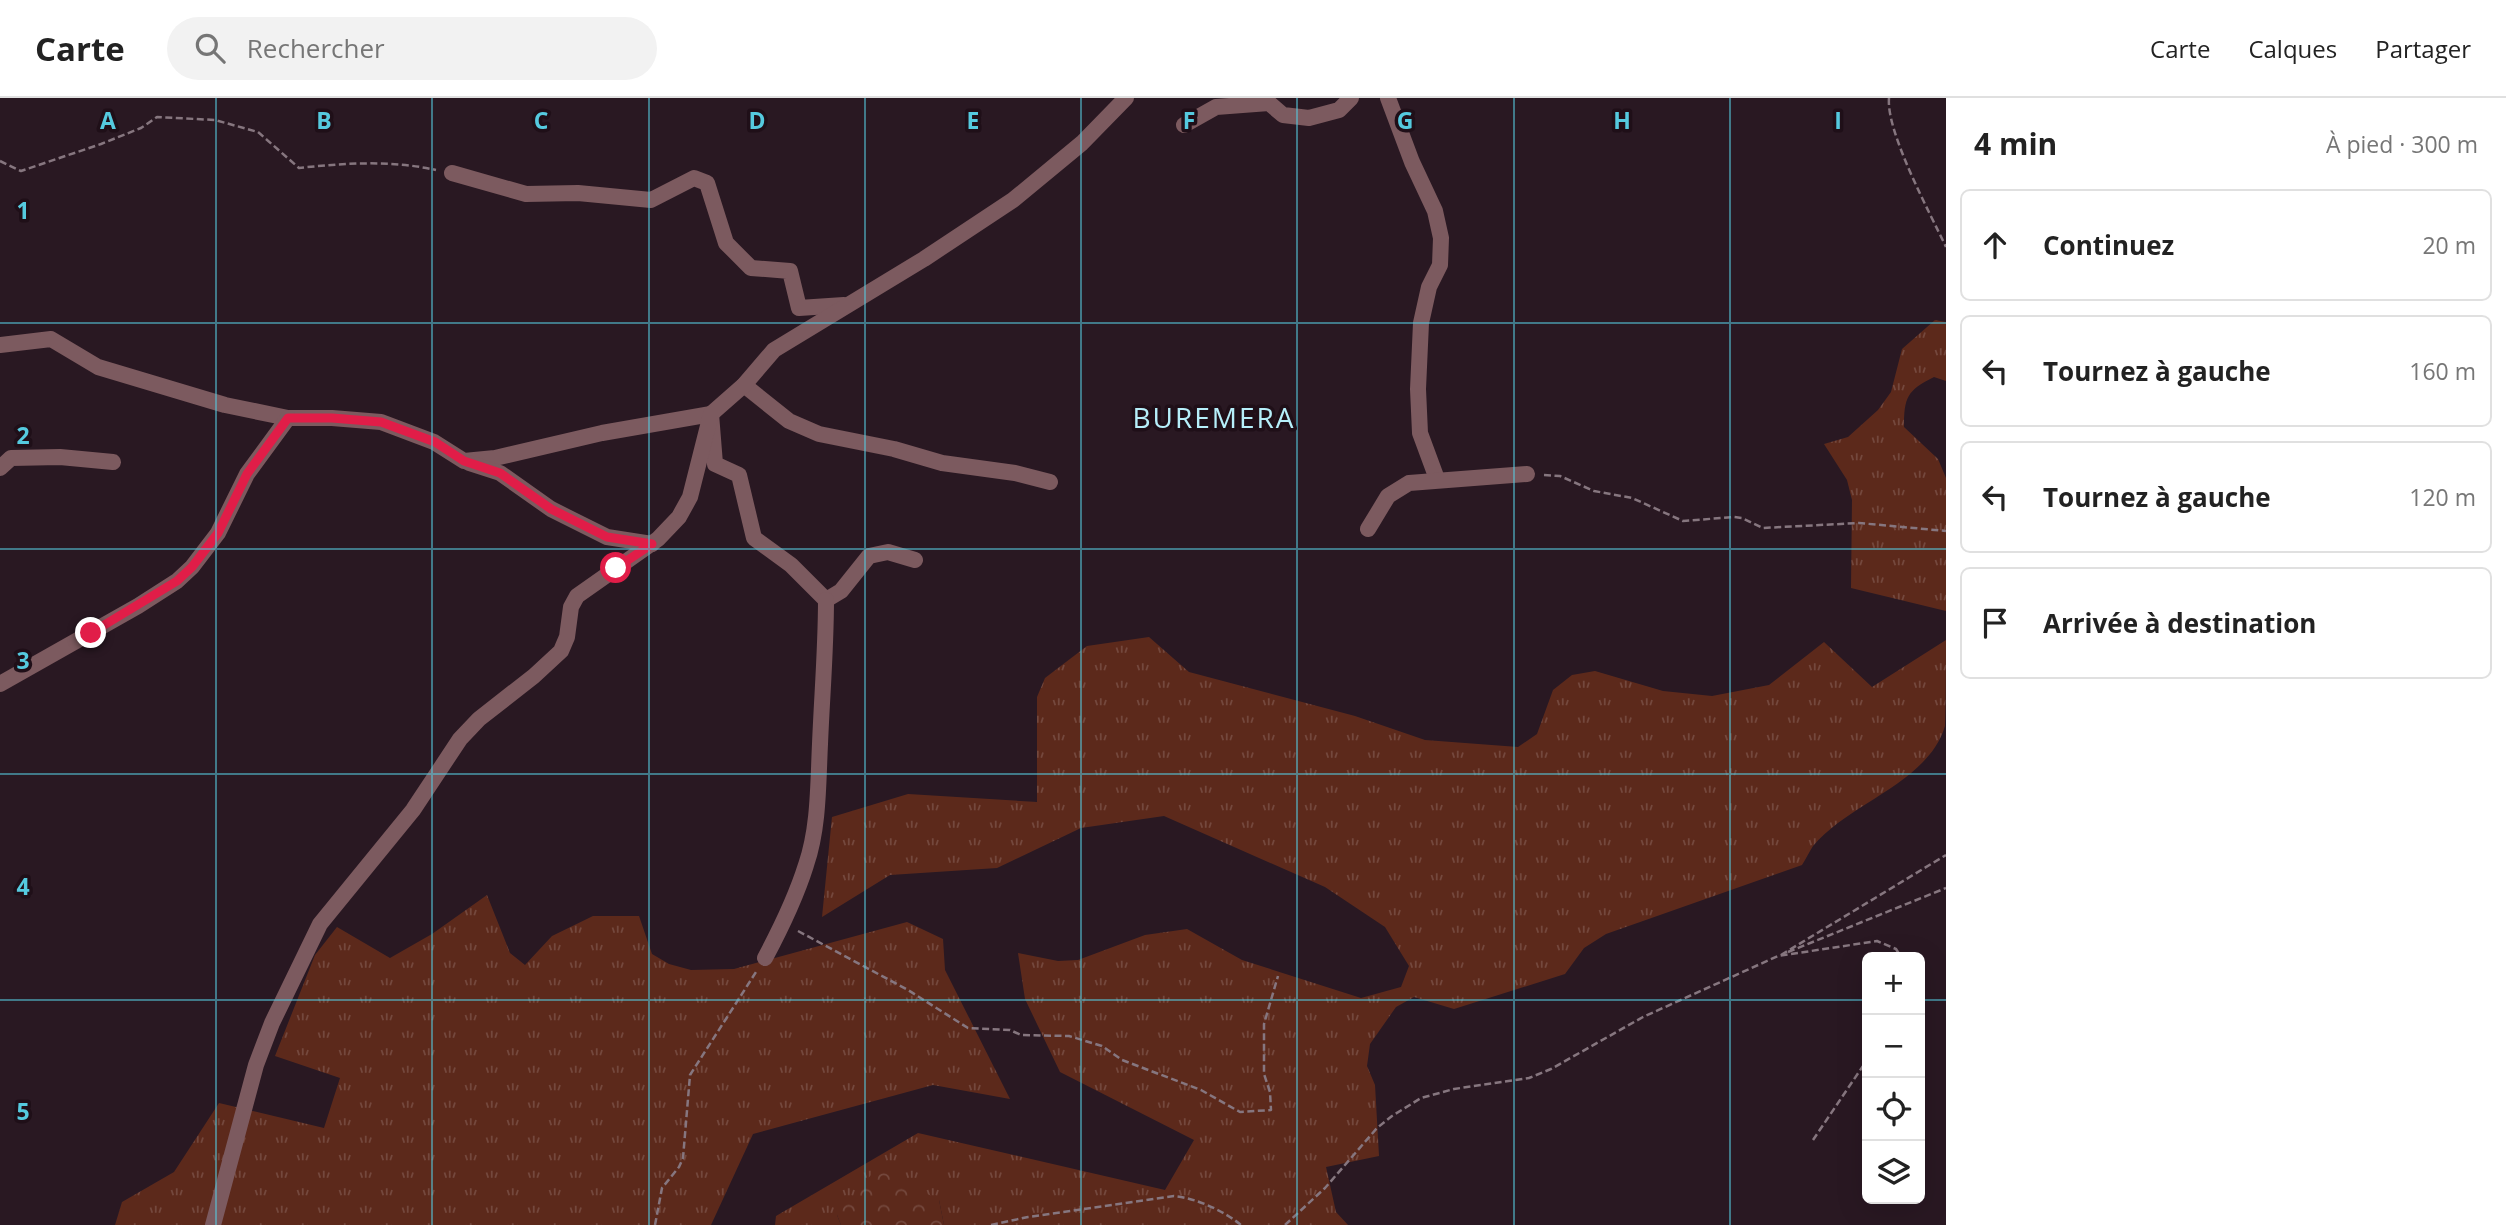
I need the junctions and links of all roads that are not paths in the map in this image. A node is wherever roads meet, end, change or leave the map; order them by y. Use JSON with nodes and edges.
{"nodes":[{"id":1,"x":1126,"y":98,"type":"edge"},
{"id":2,"x":1351,"y":98,"type":"edge"},
{"id":3,"x":1388,"y":98,"type":"edge"},
{"id":4,"x":1184,"y":125,"type":"dead end"},
{"id":5,"x":452,"y":173,"type":"road end"},
{"id":6,"x":845,"y":305,"type":"junction"},
{"id":7,"x":0,"y":345,"type":"edge"},
{"id":8,"x":744,"y":385,"type":"junction"},
{"id":9,"x":711,"y":414,"type":"junction"},
{"id":10,"x":288,"y":418,"type":"junction"},
{"id":11,"x":464,"y":461,"type":"junction"},
{"id":12,"x":113,"y":462,"type":"dead end"},
{"id":13,"x":0,"y":468,"type":"edge"},
{"id":14,"x":1527,"y":474,"type":"road end"},
{"id":15,"x":1437,"y":480,"type":"junction"},
{"id":16,"x":1050,"y":482,"type":"dead end"},
{"id":17,"x":1368,"y":528,"type":"dead end"},
{"id":18,"x":652,"y":544,"type":"junction"},
{"id":19,"x":915,"y":560,"type":"dead end"},
{"id":20,"x":827,"y":600,"type":"junction"},
{"id":21,"x":0,"y":684,"type":"edge"},
{"id":22,"x":765,"y":958,"type":"road end"},
{"id":23,"x":213,"y":1225,"type":"edge"}],
"edges":[{"from":1,"to":6,"type":"street"},
{"from":2,"to":4,"type":"street"},
{"from":3,"to":15,"type":"street"},
{"from":5,"to":6,"type":"street"},
{"from":6,"to":8,"type":"street"},
{"from":7,"to":10,"type":"street"},
{"from":8,"to":9,"type":"street"},
{"from":8,"to":16,"type":"street"},
{"from":9,"to":11,"type":"street"},
{"from":9,"to":18,"type":"street"},
{"from":9,"to":20,"type":"street"},
{"from":10,"to":11,"type":"street"},
{"from":10,"to":21,"type":"street"},
{"from":11,"to":18,"type":"street"},
{"from":12,"to":13,"type":"street"},
{"from":14,"to":15,"type":"street"},
{"from":15,"to":17,"type":"street"},
{"from":18,"to":23,"type":"street"},
{"from":19,"to":20,"type":"street"},
{"from":20,"to":22,"type":"street"}]}
